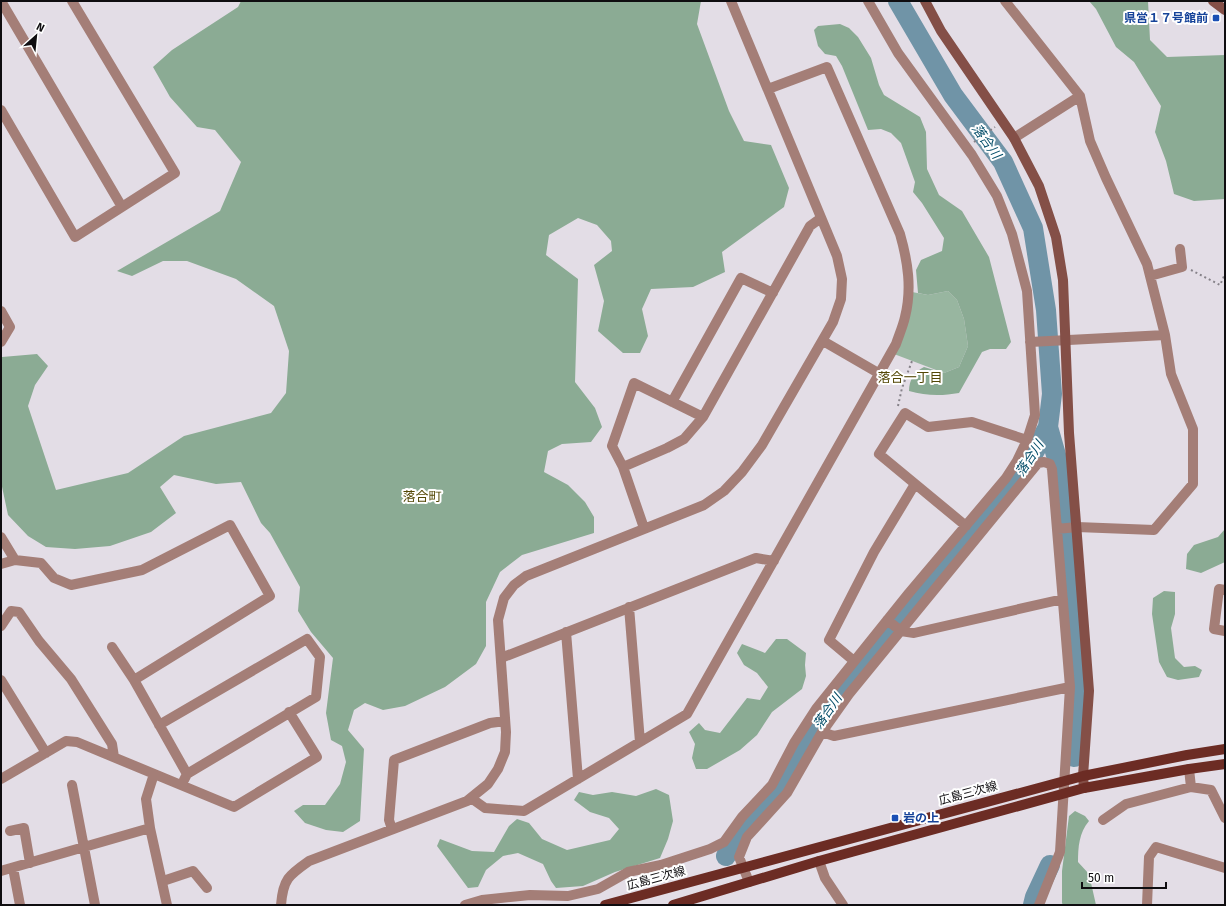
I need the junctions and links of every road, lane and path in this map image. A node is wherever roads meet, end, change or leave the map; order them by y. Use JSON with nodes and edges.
{"nodes":[{"id":1,"x":72,"y":1,"type":"edge"},
{"id":2,"x":731,"y":1,"type":"edge"},
{"id":3,"x":868,"y":1,"type":"edge"},
{"id":4,"x":925,"y":1,"type":"edge"},
{"id":5,"x":1005,"y":1,"type":"edge"},
{"id":6,"x":1213,"y":1,"type":"edge"},
{"id":7,"x":1,"y":2,"type":"edge"},
{"id":8,"x":1225,"y":10,"type":"edge"},
{"id":9,"x":768,"y":89,"type":"junction"},
{"id":10,"x":1080,"y":96,"type":"junction"},
{"id":11,"x":1,"y":110,"type":"edge"},
{"id":12,"x":998,"y":125,"type":"dead end"},
{"id":13,"x":1014,"y":138,"type":"junction"},
{"id":14,"x":971,"y":145,"type":"dead end"},
{"id":15,"x":122,"y":207,"type":"junction"},
{"id":16,"x":821,"y":218,"type":"junction"},
{"id":17,"x":1180,"y":249,"type":"dead end"},
{"id":18,"x":1182,"y":265,"type":"junction"},
{"id":19,"x":1225,"y":274,"type":"edge"},
{"id":20,"x":1150,"y":276,"type":"junction"},
{"id":21,"x":773,"y":293,"type":"junction"},
{"id":22,"x":1,"y":311,"type":"edge"},
{"id":23,"x":1165,"y":335,"type":"junction"},
{"id":24,"x":1062,"y":340,"type":"junction"},
{"id":25,"x":822,"y":341,"type":"junction"},
{"id":26,"x":1,"y":342,"type":"edge"},
{"id":27,"x":1033,"y":342,"type":"junction"},
{"id":28,"x":912,"y":361,"type":"dead end"},
{"id":29,"x":880,"y":374,"type":"junction"},
{"id":30,"x":672,"y":402,"type":"junction"},
{"id":31,"x":905,"y":413,"type":"junction"},
{"id":32,"x":703,"y":417,"type":"junction"},
{"id":33,"x":1027,"y":440,"type":"junction"},
{"id":34,"x":623,"y":467,"type":"junction"},
{"id":35,"x":915,"y":484,"type":"junction"},
{"id":36,"x":966,"y":526,"type":"junction"},
{"id":37,"x":1077,"y":527,"type":"junction"},
{"id":38,"x":644,"y":528,"type":"junction"},
{"id":39,"x":1057,"y":529,"type":"junction"},
{"id":40,"x":1,"y":537,"type":"edge"},
{"id":41,"x":15,"y":560,"type":"junction"},
{"id":42,"x":774,"y":560,"type":"junction"},
{"id":43,"x":1,"y":564,"type":"edge"},
{"id":44,"x":1225,"y":590,"type":"edge"},
{"id":45,"x":1063,"y":598,"type":"junction"},
{"id":46,"x":629,"y":607,"type":"junction"},
{"id":47,"x":894,"y":625,"type":"junction"},
{"id":48,"x":1,"y":626,"type":"edge"},
{"id":49,"x":1225,"y":631,"type":"edge"},
{"id":50,"x":566,"y":632,"type":"junction"},
{"id":51,"x":112,"y":647,"type":"dead end"},
{"id":52,"x":501,"y":658,"type":"junction"},
{"id":53,"x":854,"y":661,"type":"junction"},
{"id":54,"x":1,"y":680,"type":"edge"},
{"id":55,"x":134,"y":680,"type":"junction"},
{"id":56,"x":1070,"y":687,"type":"junction"},
{"id":57,"x":289,"y":712,"type":"junction"},
{"id":58,"x":505,"y":721,"type":"junction"},
{"id":59,"x":159,"y":725,"type":"junction"},
{"id":60,"x":822,"y":732,"type":"junction"},
{"id":61,"x":640,"y":742,"type":"junction"},
{"id":62,"x":1225,"y":749,"type":"edge"},
{"id":63,"x":46,"y":753,"type":"junction"},
{"id":64,"x":114,"y":757,"type":"junction"},
{"id":65,"x":1225,"y":764,"type":"edge"},
{"id":66,"x":1189,"y":768,"type":"junction"},
{"id":67,"x":154,"y":774,"type":"junction"},
{"id":68,"x":187,"y":774,"type":"junction"},
{"id":69,"x":1083,"y":776,"type":"junction"},
{"id":70,"x":1,"y":779,"type":"edge"},
{"id":71,"x":578,"y":779,"type":"junction"},
{"id":72,"x":1064,"y":781,"type":"junction"},
{"id":73,"x":72,"y":785,"type":"dead end"},
{"id":74,"x":181,"y":785,"type":"junction"},
{"id":75,"x":1191,"y":787,"type":"junction"},
{"id":76,"x":1084,"y":788,"type":"junction"},
{"id":77,"x":1064,"y":794,"type":"junction"},
{"id":78,"x":471,"y":798,"type":"junction"},
{"id":79,"x":1225,"y":818,"type":"edge"},
{"id":80,"x":1103,"y":820,"type":"dead end"},
{"id":81,"x":150,"y":828,"type":"junction"},
{"id":82,"x":392,"y":829,"type":"junction"},
{"id":83,"x":10,"y":831,"type":"dead end"},
{"id":84,"x":83,"y":847,"type":"junction"},
{"id":85,"x":819,"y":861,"type":"junction"},
{"id":86,"x":30,"y":863,"type":"junction"},
{"id":87,"x":13,"y":868,"type":"junction"},
{"id":88,"x":744,"y":868,"type":"junction"},
{"id":89,"x":1225,"y":868,"type":"edge"},
{"id":90,"x":1,"y":871,"type":"edge"},
{"id":91,"x":163,"y":881,"type":"junction"},
{"id":92,"x":749,"y":882,"type":"junction"},
{"id":93,"x":207,"y":888,"type":"dead end"},
{"id":94,"x":20,"y":905,"type":"edge"},
{"id":95,"x":95,"y":905,"type":"edge"},
{"id":96,"x":167,"y":905,"type":"edge"},
{"id":97,"x":281,"y":905,"type":"edge"},
{"id":98,"x":466,"y":905,"type":"edge"},
{"id":99,"x":608,"y":905,"type":"edge"},
{"id":100,"x":673,"y":905,"type":"edge"},
{"id":101,"x":843,"y":905,"type":"edge"},
{"id":102,"x":1039,"y":905,"type":"edge"},
{"id":103,"x":1147,"y":905,"type":"edge"}],
"edges":[{"from":1,"to":15,"type":"street"},
{"from":2,"to":9,"type":"street"},
{"from":3,"to":27,"type":"street"},
{"from":4,"to":13,"type":"street"},
{"from":5,"to":10,"type":"street"},
{"from":6,"to":8,"type":"street"},
{"from":7,"to":15,"type":"street"},
{"from":9,"to":16,"type":"street"},
{"from":9,"to":29,"type":"street"},
{"from":10,"to":13,"type":"street"},
{"from":10,"to":20,"type":"street"},
{"from":11,"to":15,"type":"street"},
{"from":12,"to":14,"type":"path"},
{"from":13,"to":24,"type":"street"},
{"from":16,"to":21,"type":"street"},
{"from":16,"to":25,"type":"street"},
{"from":17,"to":18,"type":"street"},
{"from":18,"to":19,"type":"path"},
{"from":18,"to":20,"type":"street"},
{"from":20,"to":23,"type":"street"},
{"from":21,"to":30,"type":"street"},
{"from":21,"to":32,"type":"street"},
{"from":22,"to":26,"type":"street"},
{"from":23,"to":24,"type":"street"},
{"from":23,"to":37,"type":"street"},
{"from":24,"to":27,"type":"street"},
{"from":24,"to":37,"type":"street"},
{"from":25,"to":29,"type":"street"},
{"from":25,"to":38,"type":"street"},
{"from":27,"to":33,"type":"street"},
{"from":28,"to":31,"type":"path"},
{"from":29,"to":42,"type":"street"},
{"from":30,"to":32,"type":"street"},
{"from":30,"to":34,"type":"street"},
{"from":31,"to":33,"type":"street"},
{"from":31,"to":35,"type":"street"},
{"from":32,"to":34,"type":"street"},
{"from":33,"to":36,"type":"street"},
{"from":34,"to":38,"type":"street"},
{"from":35,"to":36,"type":"street"},
{"from":35,"to":53,"type":"street"},
{"from":36,"to":47,"type":"street"},
{"from":37,"to":39,"type":"street"},
{"from":37,"to":69,"type":"street"},
{"from":38,"to":52,"type":"street"},
{"from":39,"to":45,"type":"street"},
{"from":39,"to":47,"type":"street"},
{"from":40,"to":41,"type":"street"},
{"from":41,"to":43,"type":"street"},
{"from":41,"to":55,"type":"street"},
{"from":42,"to":46,"type":"street"},
{"from":42,"to":61,"type":"street"},
{"from":44,"to":49,"type":"street"},
{"from":45,"to":47,"type":"street"},
{"from":45,"to":56,"type":"street"},
{"from":46,"to":50,"type":"street"},
{"from":46,"to":61,"type":"street"},
{"from":47,"to":53,"type":"street"},
{"from":47,"to":60,"type":"street"},
{"from":48,"to":64,"type":"street"},
{"from":50,"to":52,"type":"street"},
{"from":50,"to":71,"type":"street"},
{"from":51,"to":55,"type":"street"},
{"from":52,"to":58,"type":"street"},
{"from":53,"to":98,"type":"street"},
{"from":54,"to":63,"type":"street"},
{"from":55,"to":59,"type":"street"},
{"from":56,"to":60,"type":"street"},
{"from":56,"to":72,"type":"street"},
{"from":57,"to":59,"type":"street"},
{"from":57,"to":68,"type":"street"},
{"from":57,"to":74,"type":"street"},
{"from":58,"to":78,"type":"street"},
{"from":58,"to":82,"type":"street"},
{"from":59,"to":68,"type":"street"},
{"from":60,"to":88,"type":"street"},
{"from":61,"to":71,"type":"street"},
{"from":62,"to":69,"type":"main road","name":"広島三次線"},
{"from":63,"to":64,"type":"street"},
{"from":63,"to":70,"type":"street"},
{"from":64,"to":67,"type":"street"},
{"from":65,"to":66,"type":"main road"},
{"from":66,"to":75,"type":"street"},
{"from":66,"to":76,"type":"main road"},
{"from":67,"to":74,"type":"street"},
{"from":67,"to":81,"type":"street"},
{"from":68,"to":74,"type":"street"},
{"from":69,"to":72,"type":"main road","name":"広島三次線"},
{"from":69,"to":76,"type":"street"},
{"from":71,"to":78,"type":"street"},
{"from":72,"to":77,"type":"street"},
{"from":72,"to":88,"type":"main road","name":"広島三次線"},
{"from":73,"to":84,"type":"street"},
{"from":75,"to":79,"type":"street"},
{"from":75,"to":80,"type":"street"},
{"from":76,"to":77,"type":"main road"},
{"from":77,"to":85,"type":"main road"},
{"from":77,"to":102,"type":"street"},
{"from":78,"to":82,"type":"street"},
{"from":81,"to":84,"type":"street"},
{"from":81,"to":91,"type":"street"},
{"from":82,"to":97,"type":"street"},
{"from":83,"to":86,"type":"street"},
{"from":84,"to":86,"type":"street"},
{"from":84,"to":95,"type":"street"},
{"from":85,"to":92,"type":"main road"},
{"from":85,"to":101,"type":"street"},
{"from":86,"to":87,"type":"street"},
{"from":87,"to":90,"type":"street"},
{"from":87,"to":94,"type":"street"},
{"from":88,"to":92,"type":"street"},
{"from":88,"to":99,"type":"main road","name":"広島三次線"},
{"from":89,"to":103,"type":"street"},
{"from":91,"to":93,"type":"street"},
{"from":91,"to":96,"type":"street"},
{"from":92,"to":100,"type":"main road"}]}
